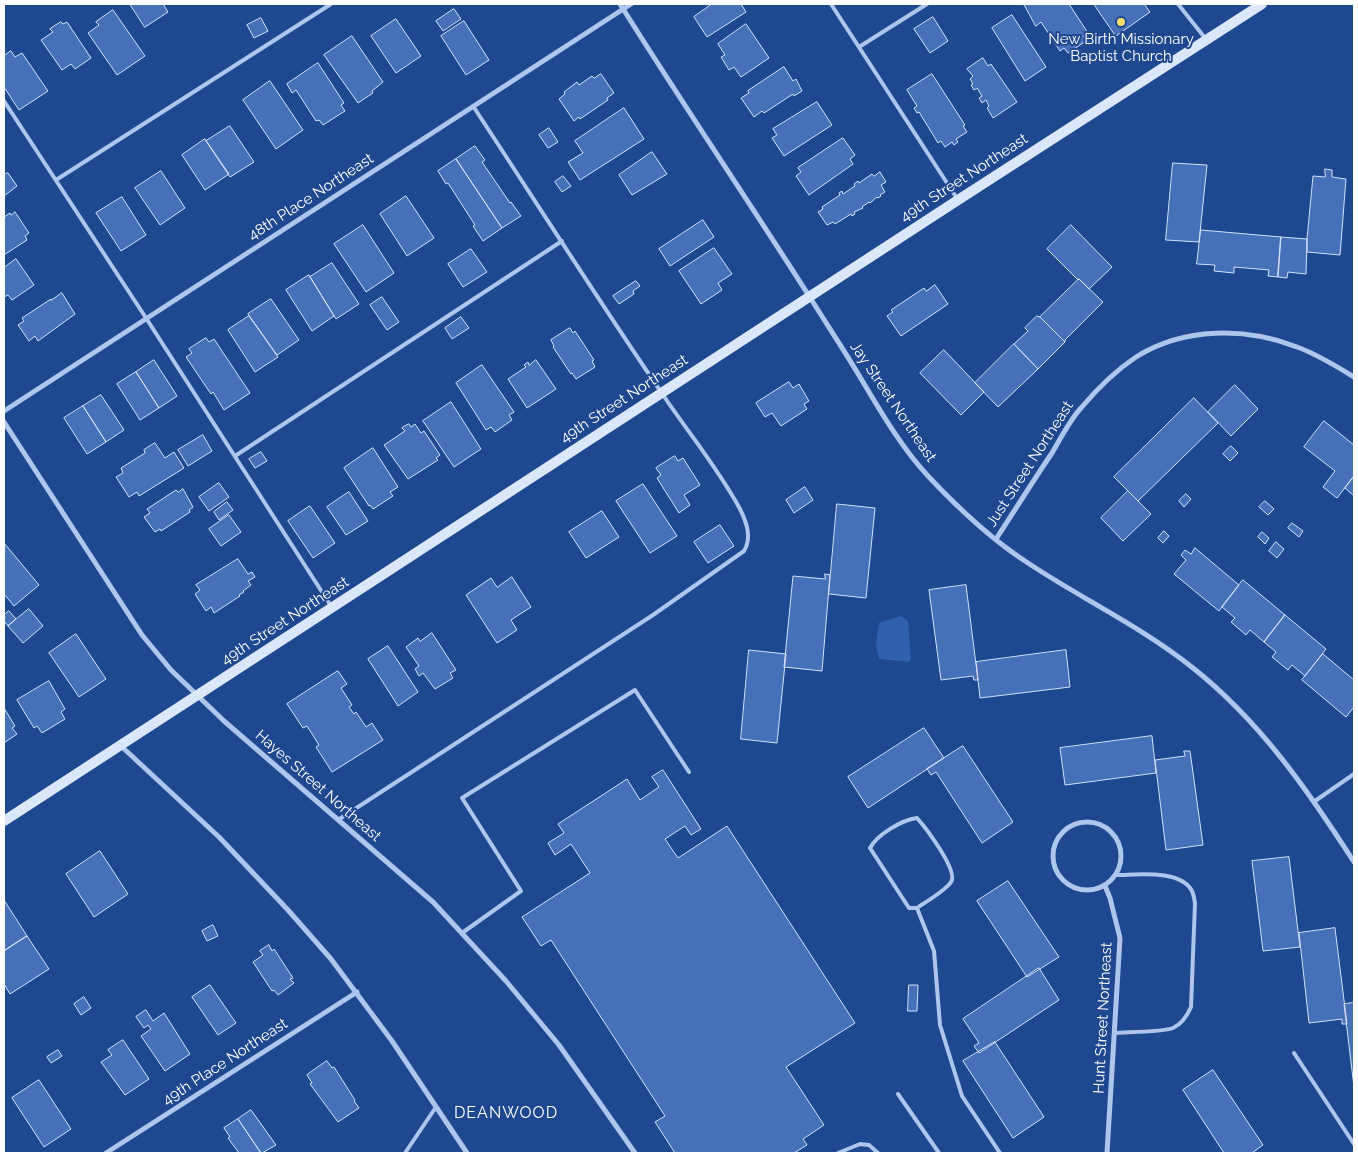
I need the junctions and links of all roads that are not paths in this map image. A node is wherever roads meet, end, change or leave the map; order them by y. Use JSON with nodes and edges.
{"nodes":[{"id":1,"x":331,"y":4,"type":"edge"},
{"id":2,"x":631,"y":4,"type":"edge"},
{"id":3,"x":831,"y":4,"type":"edge"},
{"id":4,"x":927,"y":4,"type":"edge"},
{"id":5,"x":1178,"y":4,"type":"edge"},
{"id":6,"x":1262,"y":4,"type":"edge"},
{"id":7,"x":621,"y":6,"type":"edge"},
{"id":8,"x":1206,"y":40,"type":"junction"},
{"id":9,"x":859,"y":47,"type":"junction"},
{"id":10,"x":4,"y":101,"type":"edge"},
{"id":11,"x":473,"y":106,"type":"junction"},
{"id":12,"x":56,"y":180,"type":"junction"},
{"id":13,"x":958,"y":200,"type":"junction"},
{"id":14,"x":562,"y":241,"type":"junction"},
{"id":15,"x":810,"y":296,"type":"junction"},
{"id":16,"x":146,"y":318,"type":"junction"},
{"id":17,"x":1354,"y":377,"type":"edge"},
{"id":18,"x":662,"y":393,"type":"junction"},
{"id":19,"x":4,"y":411,"type":"edge"},
{"id":20,"x":4,"y":422,"type":"edge"},
{"id":21,"x":235,"y":456,"type":"junction"},
{"id":22,"x":996,"y":539,"type":"junction"},
{"id":23,"x":332,"y":608,"type":"junction"},
{"id":24,"x":196,"y":695,"type":"junction"},
{"id":25,"x":120,"y":745,"type":"junction"},
{"id":26,"x":689,"y":772,"type":"dead end"},
{"id":27,"x":1354,"y":774,"type":"edge"},
{"id":28,"x":1314,"y":801,"type":"junction"},
{"id":29,"x":338,"y":820,"type":"junction"},
{"id":30,"x":4,"y":821,"type":"edge"},
{"id":31,"x":1354,"y":862,"type":"edge"},
{"id":32,"x":1116,"y":875,"type":"junction"},
{"id":33,"x":1105,"y":886,"type":"junction"},
{"id":34,"x":917,"y":908,"type":"junction"},
{"id":35,"x":462,"y":933,"type":"junction"},
{"id":36,"x":357,"y":992,"type":"junction"},
{"id":37,"x":1114,"y":1033,"type":"junction"},
{"id":38,"x":1294,"y":1053,"type":"dead end"},
{"id":39,"x":898,"y":1094,"type":"dead end"},
{"id":40,"x":436,"y":1107,"type":"junction"},
{"id":41,"x":1354,"y":1144,"type":"edge"},
{"id":42,"x":106,"y":1153,"type":"edge"},
{"id":43,"x":405,"y":1153,"type":"edge"},
{"id":44,"x":467,"y":1153,"type":"edge"},
{"id":45,"x":635,"y":1153,"type":"edge"},
{"id":46,"x":838,"y":1153,"type":"edge"},
{"id":47,"x":878,"y":1153,"type":"edge"},
{"id":48,"x":939,"y":1153,"type":"edge"},
{"id":49,"x":1000,"y":1153,"type":"edge"},
{"id":50,"x":1107,"y":1153,"type":"edge"}],
"edges":[{"from":1,"to":12,"type":"lane"},
{"from":2,"to":7,"type":"street","name":"48th Place Northeast"},
{"from":3,"to":9,"type":"lane"},
{"from":4,"to":9,"type":"lane"},
{"from":5,"to":8,"type":"lane"},
{"from":6,"to":8,"type":"street","name":"49th Street Northeast"},
{"from":7,"to":11,"type":"street","name":"48th Place Northeast"},
{"from":7,"to":15,"type":"street","name":"Jay Street Northeast"},
{"from":8,"to":13,"type":"street","name":"49th Street Northeast"},
{"from":9,"to":13,"type":"lane"},
{"from":10,"to":12,"type":"lane"},
{"from":11,"to":14,"type":"lane"},
{"from":11,"to":16,"type":"street","name":"48th Place Northeast"},
{"from":12,"to":16,"type":"lane"},
{"from":13,"to":15,"type":"street","name":"49th Street Northeast"},
{"from":14,"to":18,"type":"lane"},
{"from":14,"to":21,"type":"lane"},
{"from":15,"to":18,"type":"street","name":"49th Street Northeast"},
{"from":15,"to":22,"type":"street","name":"Jay Street Northeast"},
{"from":16,"to":19,"type":"street","name":"48th Place Northeast"},
{"from":16,"to":21,"type":"lane"},
{"from":17,"to":22,"type":"street","name":"Just Street Northeast"},
{"from":18,"to":23,"type":"street","name":"49th Street Northeast"},
{"from":18,"to":29,"type":"lane"},
{"from":20,"to":24,"type":"street","name":"Hayes Street Northeast"},
{"from":21,"to":23,"type":"lane"},
{"from":22,"to":28,"type":"street","name":"Jay Street Northeast"},
{"from":23,"to":24,"type":"street","name":"49th Street Northeast"},
{"from":24,"to":25,"type":"street","name":"49th Street Northeast"},
{"from":24,"to":29,"type":"street","name":"Hayes Street Northeast"},
{"from":25,"to":30,"type":"street","name":"49th Street Northeast"},
{"from":25,"to":36,"type":"street"},
{"from":26,"to":35,"type":"lane"},
{"from":27,"to":28,"type":"lane"},
{"from":28,"to":31,"type":"street","name":"Jay Street Northeast"},
{"from":29,"to":35,"type":"street","name":"Hayes Street Northeast"},
{"from":32,"to":33,"type":"street"},
{"from":32,"to":33,"type":"street"},
{"from":32,"to":37,"type":"lane"},
{"from":33,"to":37,"type":"street","name":"Hunt Street Northeast"},
{"from":34,"to":34,"type":"lane"},
{"from":34,"to":49,"type":"lane"},
{"from":35,"to":45,"type":"street","name":"Hayes Street Northeast"},
{"from":36,"to":40,"type":"street"},
{"from":36,"to":42,"type":"street","name":"49th Place Northeast"},
{"from":37,"to":50,"type":"street","name":"Hunt Street Northeast"},
{"from":38,"to":41,"type":"lane"},
{"from":39,"to":48,"type":"lane"},
{"from":40,"to":43,"type":"lane"},
{"from":40,"to":44,"type":"street"},
{"from":46,"to":47,"type":"lane"}]}
